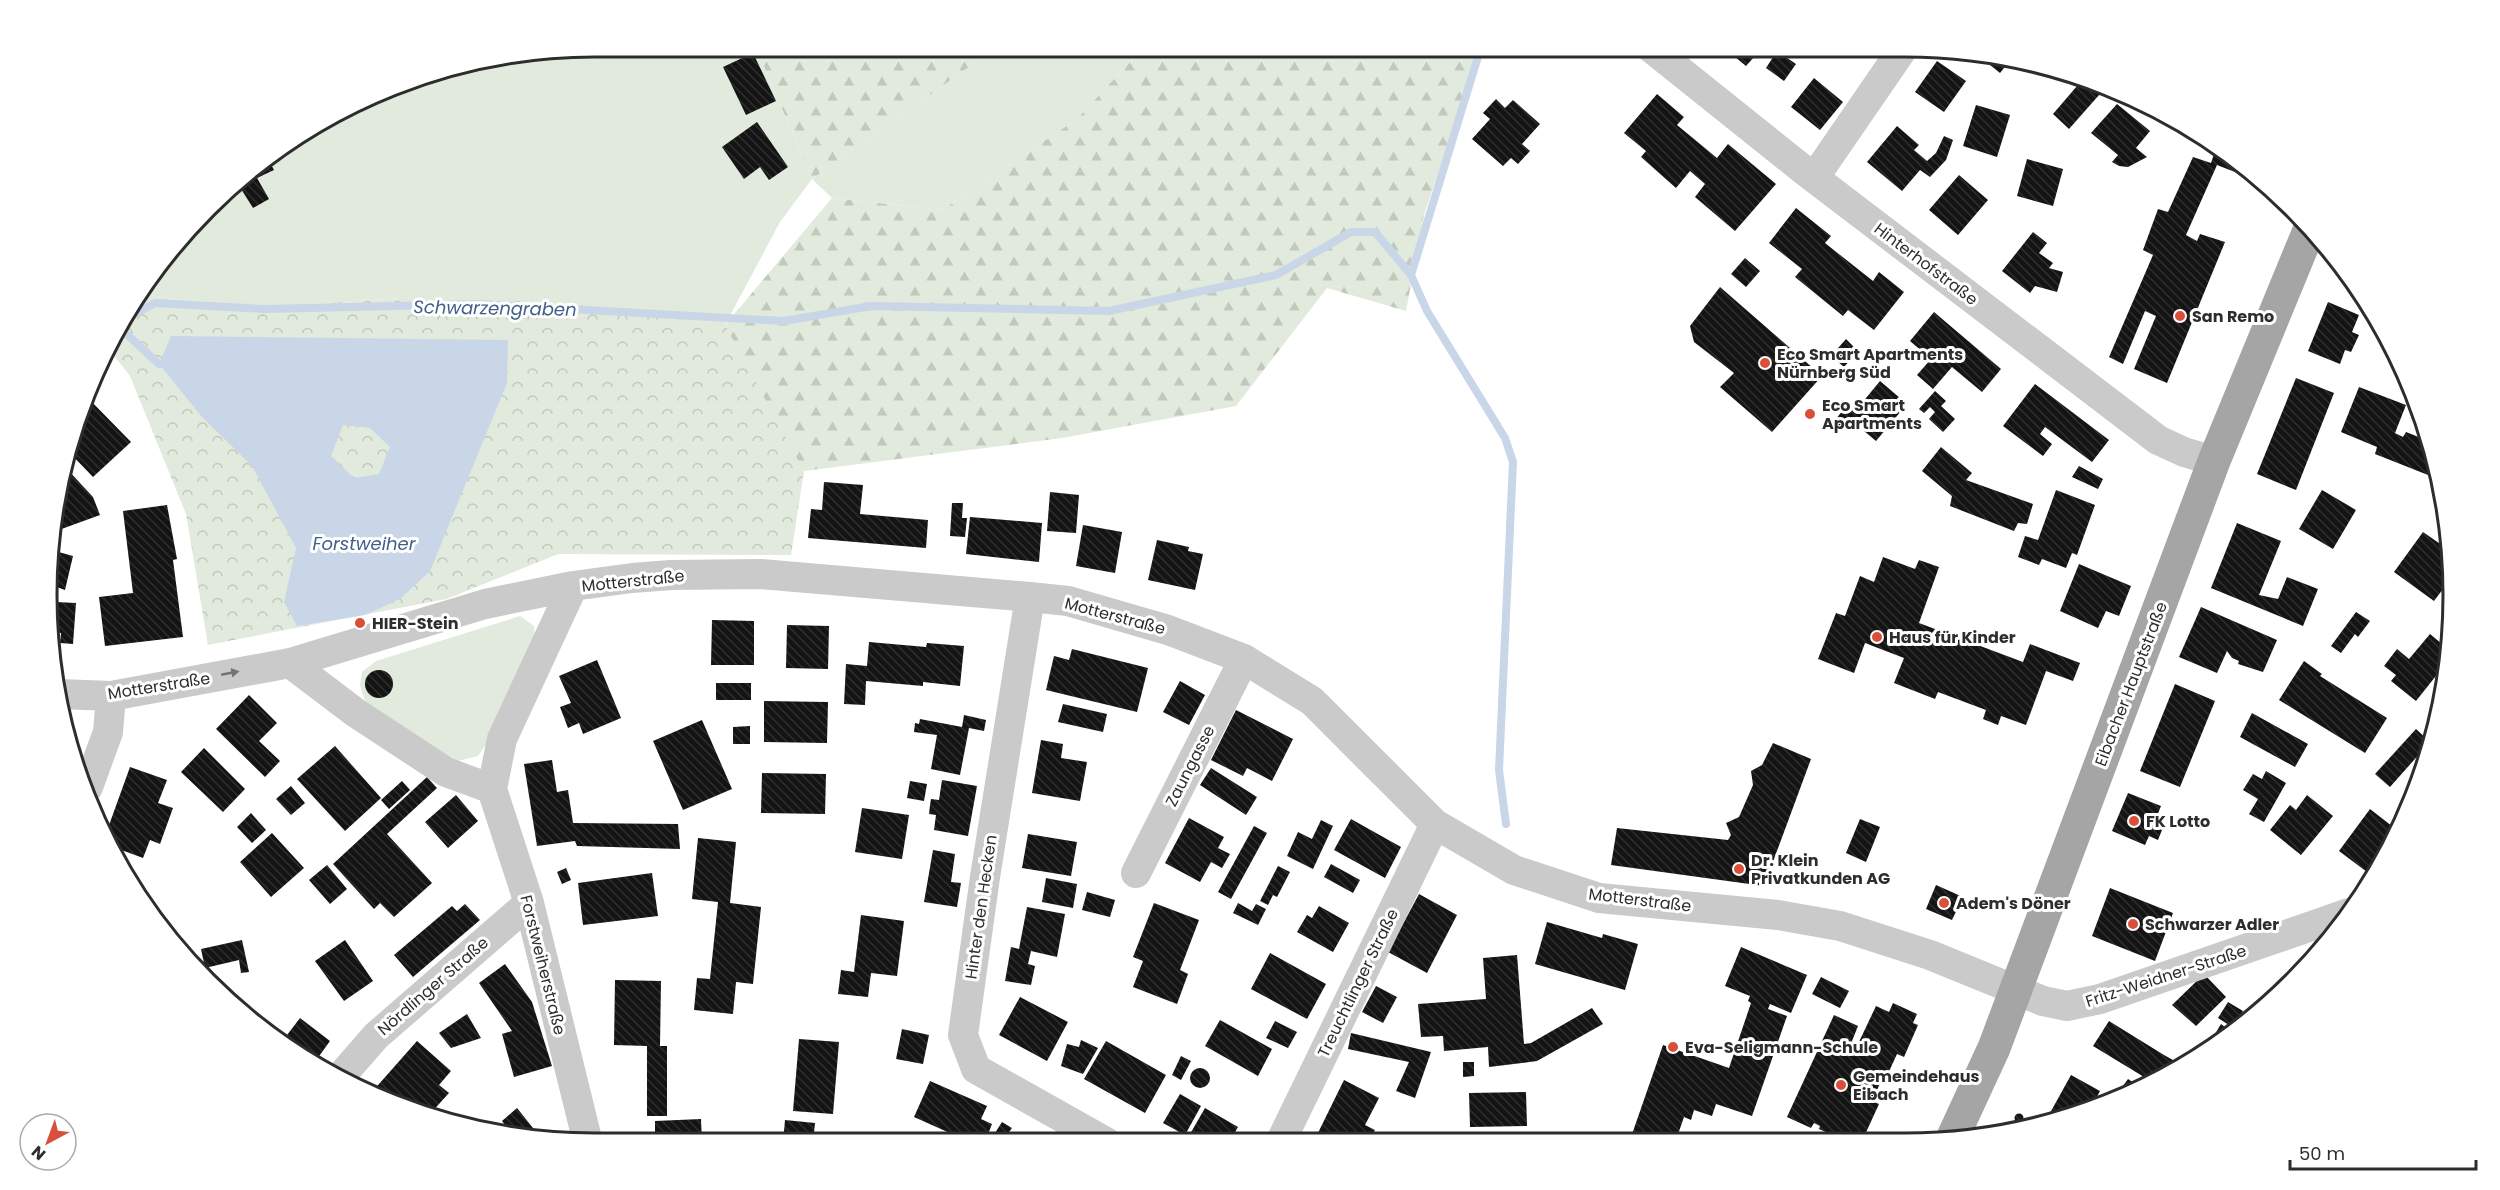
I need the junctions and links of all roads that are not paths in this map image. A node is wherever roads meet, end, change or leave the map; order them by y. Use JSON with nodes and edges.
{"nodes":[{"id":1,"x":1664,"y":57,"type":"edge"},
{"id":2,"x":1896,"y":57,"type":"edge"},
{"id":3,"x":1814,"y":178,"type":"junction"},
{"id":4,"x":2306,"y":237,"type":"edge"},
{"id":5,"x":2214,"y":461,"type":"junction"},
{"id":6,"x":573,"y":586,"type":"junction"},
{"id":7,"x":1030,"y":597,"type":"junction"},
{"id":8,"x":1244,"y":659,"type":"junction"},
{"id":9,"x":290,"y":663,"type":"junction"},
{"id":10,"x":66,"y":694,"type":"edge"},
{"id":11,"x":111,"y":696,"type":"junction"},
{"id":12,"x":90,"y":780,"type":"edge"},
{"id":13,"x":492,"y":789,"type":"junction"},
{"id":14,"x":1436,"y":824,"type":"junction"},
{"id":15,"x":1136,"y":873,"type":"dead end"},
{"id":16,"x":529,"y":903,"type":"junction"},
{"id":17,"x":2336,"y":918,"type":"edge"},
{"id":18,"x":2015,"y":991,"type":"junction"},
{"id":19,"x":345,"y":1071,"type":"edge"},
{"id":20,"x":1956,"y":1130,"type":"edge"},
{"id":21,"x":585,"y":1133,"type":"edge"},
{"id":22,"x":1090,"y":1133,"type":"edge"},
{"id":23,"x":1285,"y":1133,"type":"edge"}],
"edges":[{"from":1,"to":3,"type":"street","name":"Hinterhofstraße"},
{"from":2,"to":3,"type":"street"},
{"from":3,"to":5,"type":"street","name":"Hinterhofstraße"},
{"from":4,"to":5,"type":"main road","name":"Eibacher Hauptstraße"},
{"from":5,"to":18,"type":"main road","name":"Eibacher Hauptstraße"},
{"from":6,"to":7,"type":"street","name":"Motterstraße"},
{"from":6,"to":9,"type":"street","name":"Motterstraße"},
{"from":6,"to":13,"type":"street","name":"Forstweiherstraße"},
{"from":7,"to":8,"type":"street","name":"Motterstraße"},
{"from":7,"to":22,"type":"street","name":"Hinter den Hecken"},
{"from":8,"to":14,"type":"street","name":"Motterstraße"},
{"from":8,"to":15,"type":"street","name":"Zaungasse"},
{"from":11,"to":9,"type":"street","name":"Motterstraße","one_way":true},
{"from":9,"to":13,"type":"street"},
{"from":10,"to":11,"type":"street","name":"Motterstraße"},
{"from":11,"to":12,"type":"street"},
{"from":13,"to":16,"type":"street","name":"Forstweiherstraße"},
{"from":14,"to":18,"type":"street","name":"Motterstraße"},
{"from":14,"to":23,"type":"street","name":"Treuchtlinger Straße"},
{"from":16,"to":19,"type":"street","name":"Nördlinger Straße"},
{"from":16,"to":21,"type":"street","name":"Forstweiherstraße"},
{"from":17,"to":18,"type":"street","name":"Fritz-Weidner-Straße"},
{"from":18,"to":20,"type":"main road","name":"Eibacher Hauptstraße"}]}
